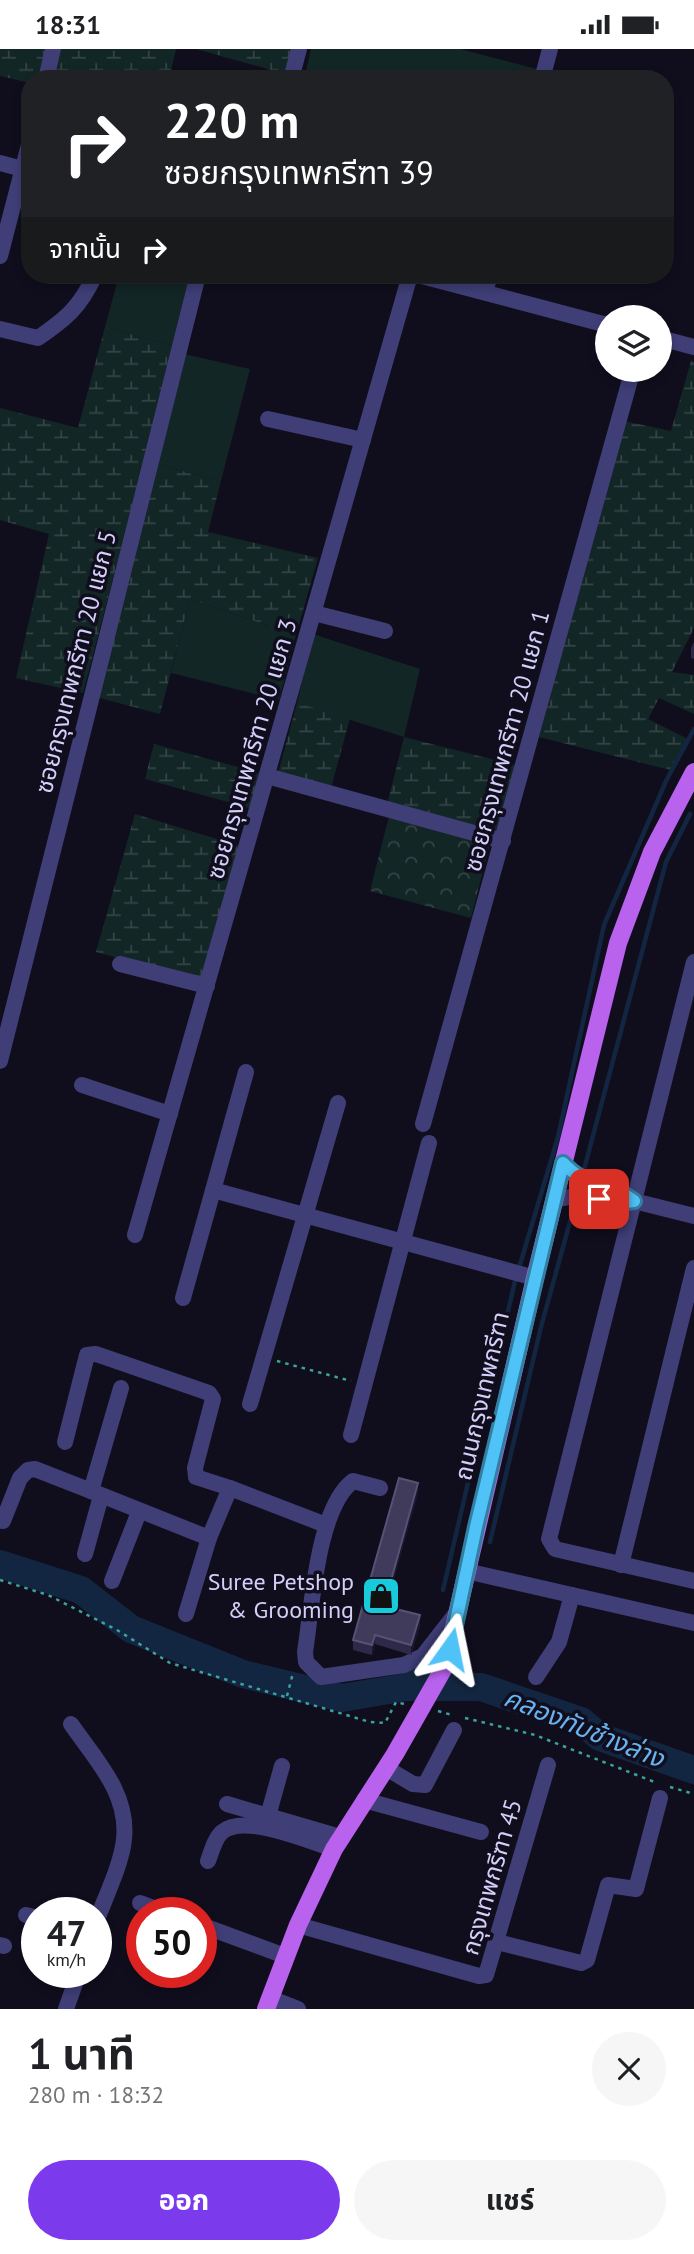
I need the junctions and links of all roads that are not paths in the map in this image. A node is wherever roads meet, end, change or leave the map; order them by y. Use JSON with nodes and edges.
{"nodes":[{"id":1,"x":53,"y":49,"type":"edge"},
{"id":2,"x":299,"y":49,"type":"edge"},
{"id":3,"x":550,"y":49,"type":"edge"},
{"id":4,"x":48,"y":70,"type":"edge"},
{"id":5,"x":293,"y":70,"type":"edge"},
{"id":6,"x":544,"y":70,"type":"edge"},
{"id":7,"x":0,"y":163,"type":"edge"},
{"id":8,"x":21,"y":169,"type":"edge"},
{"id":9,"x":21,"y":187,"type":"edge"},
{"id":10,"x":0,"y":256,"type":"edge"},
{"id":11,"x":90,"y":284,"type":"edge"},
{"id":12,"x":196,"y":284,"type":"edge"},
{"id":13,"x":407,"y":284,"type":"edge"},
{"id":14,"x":453,"y":284,"type":"edge"},
{"id":15,"x":487,"y":284,"type":"edge"},
{"id":16,"x":485,"y":292,"type":"junction"},
{"id":17,"x":595,"y":322,"type":"edge"},
{"id":18,"x":0,"y":329,"type":"edge"},
{"id":19,"x":672,"y":341,"type":"edge"},
{"id":20,"x":694,"y":347,"type":"edge"},
{"id":21,"x":628,"y":382,"type":"edge"},
{"id":22,"x":268,"y":419,"type":"dead end"},
{"id":23,"x":363,"y":440,"type":"junction"},
{"id":24,"x":314,"y":613,"type":"junction"},
{"id":25,"x":385,"y":631,"type":"dead end"},
{"id":26,"x":694,"y":772,"type":"edge"},
{"id":27,"x":267,"y":776,"type":"junction"},
{"id":28,"x":503,"y":841,"type":"junction"},
{"id":29,"x":694,"y":962,"type":"edge"},
{"id":30,"x":120,"y":964,"type":"dead end"},
{"id":31,"x":207,"y":986,"type":"junction"},
{"id":32,"x":0,"y":1061,"type":"edge"},
{"id":33,"x":246,"y":1072,"type":"dead end"},
{"id":34,"x":82,"y":1084,"type":"dead end"},
{"id":35,"x":338,"y":1103,"type":"dead end"},
{"id":36,"x":170,"y":1114,"type":"junction"},
{"id":37,"x":423,"y":1124,"type":"dead end"},
{"id":38,"x":429,"y":1143,"type":"dead end"},
{"id":39,"x":563,"y":1163,"type":"junction"},
{"id":40,"x":213,"y":1190,"type":"junction"},
{"id":41,"x":554,"y":1200,"type":"junction"},
{"id":42,"x":634,"y":1201,"type":"junction"},
{"id":43,"x":305,"y":1215,"type":"junction"},
{"id":44,"x":694,"y":1216,"type":"edge"},
{"id":45,"x":135,"y":1235,"type":"dead end"},
{"id":46,"x":402,"y":1242,"type":"junction"},
{"id":47,"x":694,"y":1268,"type":"edge"},
{"id":48,"x":529,"y":1277,"type":"junction"},
{"id":49,"x":183,"y":1298,"type":"dead end"},
{"id":50,"x":121,"y":1388,"type":"dead end"},
{"id":51,"x":250,"y":1404,"type":"dead end"},
{"id":52,"x":351,"y":1435,"type":"dead end"},
{"id":53,"x":65,"y":1442,"type":"dead end"},
{"id":54,"x":230,"y":1488,"type":"junction"},
{"id":55,"x":380,"y":1488,"type":"dead end"},
{"id":56,"x":96,"y":1494,"type":"junction"},
{"id":57,"x":139,"y":1512,"type":"junction"},
{"id":58,"x":3,"y":1521,"type":"dead end"},
{"id":59,"x":326,"y":1525,"type":"junction"},
{"id":60,"x":209,"y":1538,"type":"junction"},
{"id":61,"x":85,"y":1554,"type":"dead end"},
{"id":62,"x":621,"y":1565,"type":"junction"},
{"id":63,"x":466,"y":1571,"type":"junction"},
{"id":64,"x":112,"y":1581,"type":"dead end"},
{"id":65,"x":694,"y":1581,"type":"edge"},
{"id":66,"x":572,"y":1595,"type":"junction"},
{"id":67,"x":459,"y":1609,"type":"junction"},
{"id":68,"x":186,"y":1614,"type":"dead end"},
{"id":69,"x":694,"y":1623,"type":"edge"},
{"id":70,"x":536,"y":1678,"type":"dead end"},
{"id":71,"x":457,"y":1721,"type":"road end"},
{"id":72,"x":71,"y":1724,"type":"dead end"},
{"id":73,"x":548,"y":1765,"type":"dead end"},
{"id":74,"x":282,"y":1766,"type":"dead end"},
{"id":75,"x":386,"y":1768,"type":"junction"},
{"id":76,"x":660,"y":1798,"type":"dead end"},
{"id":77,"x":363,"y":1800,"type":"junction"},
{"id":78,"x":227,"y":1804,"type":"dead end"},
{"id":79,"x":268,"y":1816,"type":"junction"},
{"id":80,"x":481,"y":1832,"type":"dead end"},
{"id":81,"x":337,"y":1843,"type":"junction"},
{"id":82,"x":208,"y":1861,"type":"dead end"},
{"id":83,"x":104,"y":1897,"type":"edge"},
{"id":84,"x":298,"y":1925,"type":"junction"},
{"id":85,"x":217,"y":1931,"type":"edge"},
{"id":86,"x":497,"y":1942,"type":"junction"},
{"id":87,"x":285,"y":1956,"type":"junction"},
{"id":88,"x":73,"y":1988,"type":"edge"},
{"id":89,"x":268,"y":2003,"type":"edge"},
{"id":90,"x":66,"y":2009,"type":"edge"},
{"id":91,"x":298,"y":2009,"type":"edge"}],
"edges":[{"from":1,"to":4,"type":"street"},
{"from":2,"to":5,"type":"street"},
{"from":3,"to":6,"type":"street"},
{"from":7,"to":8,"type":"street"},
{"from":9,"to":10,"type":"street"},
{"from":11,"to":18,"type":"street"},
{"from":12,"to":32,"type":"street","name":"ซอยกรุงเทพกรีฑา 20 แยก 5"},
{"from":13,"to":23,"type":"street","name":"ซอยกรุงเทพกรีฑา 20 แยก 3"},
{"from":14,"to":16,"type":"street"},
{"from":15,"to":16,"type":"street"},
{"from":16,"to":17,"type":"street"},
{"from":19,"to":20,"type":"street"},
{"from":21,"to":28,"type":"street","name":"ซอยกรุงเทพกรีฑา 20 แยก 1"},
{"from":22,"to":23,"type":"street"},
{"from":23,"to":24,"type":"street","name":"ซอยกรุงเทพกรีฑา 20 แยก 3"},
{"from":24,"to":25,"type":"street"},
{"from":24,"to":27,"type":"street","name":"ซอยกรุงเทพกรีฑา 20 แยก 3"},
{"from":26,"to":39,"type":"main road","name":"ถนนกรุงเทพกรีฑา"},
{"from":27,"to":28,"type":"street"},
{"from":27,"to":31,"type":"street","name":"ซอยกรุงเทพกรีฑา 20 แยก 3"},
{"from":28,"to":37,"type":"street","name":"ซอยกรุงเทพกรีฑา 20 แยก 1"},
{"from":29,"to":42,"type":"street"},
{"from":30,"to":31,"type":"street"},
{"from":31,"to":36,"type":"street","name":"ซอยกรุงเทพกรีฑา 20 แยก 3"},
{"from":33,"to":40,"type":"street"},
{"from":34,"to":36,"type":"street"},
{"from":35,"to":43,"type":"street"},
{"from":36,"to":45,"type":"street","name":"ซอยกรุงเทพกรีฑา 20 แยก 3"},
{"from":38,"to":46,"type":"street"},
{"from":39,"to":41,"type":"main road","name":"ถนนกรุงเทพกรีฑา"},
{"from":39,"to":42,"type":"street"},
{"from":40,"to":43,"type":"street"},
{"from":40,"to":49,"type":"street"},
{"from":41,"to":42,"type":"street"},
{"from":41,"to":48,"type":"main road","name":"ถนนกรุงเทพกรีฑา"},
{"from":42,"to":44,"type":"street"},
{"from":42,"to":62,"type":"street"},
{"from":43,"to":46,"type":"street"},
{"from":43,"to":51,"type":"street"},
{"from":46,"to":48,"type":"street"},
{"from":46,"to":52,"type":"street"},
{"from":47,"to":62,"type":"street"},
{"from":48,"to":63,"type":"main road","name":"ถนนกรุงเทพกรีฑา"},
{"from":50,"to":56,"type":"street"},
{"from":53,"to":54,"type":"street"},
{"from":54,"to":59,"type":"street"},
{"from":54,"to":60,"type":"street"},
{"from":55,"to":59,"type":"street"},
{"from":56,"to":57,"type":"street"},
{"from":56,"to":58,"type":"street"},
{"from":56,"to":61,"type":"street"},
{"from":57,"to":60,"type":"street"},
{"from":57,"to":64,"type":"street"},
{"from":59,"to":67,"type":"street"},
{"from":60,"to":68,"type":"street"},
{"from":62,"to":65,"type":"street"},
{"from":63,"to":66,"type":"street"},
{"from":63,"to":67,"type":"main road","name":"ถนนกรุงเทพกรีฑา"},
{"from":66,"to":69,"type":"street"},
{"from":66,"to":70,"type":"street"},
{"from":67,"to":75,"type":"main road","name":"ถนนกรุงเทพกรีฑา"},
{"from":71,"to":75,"type":"street"},
{"from":72,"to":83,"type":"street"},
{"from":73,"to":86,"type":"street","name":"กรุงเทพกรีฑา 45"},
{"from":74,"to":79,"type":"street"},
{"from":75,"to":77,"type":"main road","name":"ถนนกรุงเทพกรีฑา"},
{"from":76,"to":86,"type":"street"},
{"from":77,"to":80,"type":"street"},
{"from":77,"to":81,"type":"main road","name":"ถนนกรุงเทพกรีฑา"},
{"from":78,"to":79,"type":"street"},
{"from":79,"to":81,"type":"street"},
{"from":81,"to":82,"type":"street"},
{"from":81,"to":84,"type":"main road","name":"ถนนกรุงเทพกรีฑา"},
{"from":84,"to":86,"type":"street","name":"กรุงเทพกรีฑา 45"},
{"from":84,"to":87,"type":"main road","name":"ถนนกรุงเทพกรีฑา"},
{"from":85,"to":87,"type":"street"},
{"from":87,"to":89,"type":"main road","name":"ถนนกรุงเทพกรีฑา"},
{"from":88,"to":90,"type":"street"},
{"from":89,"to":91,"type":"street"}]}
